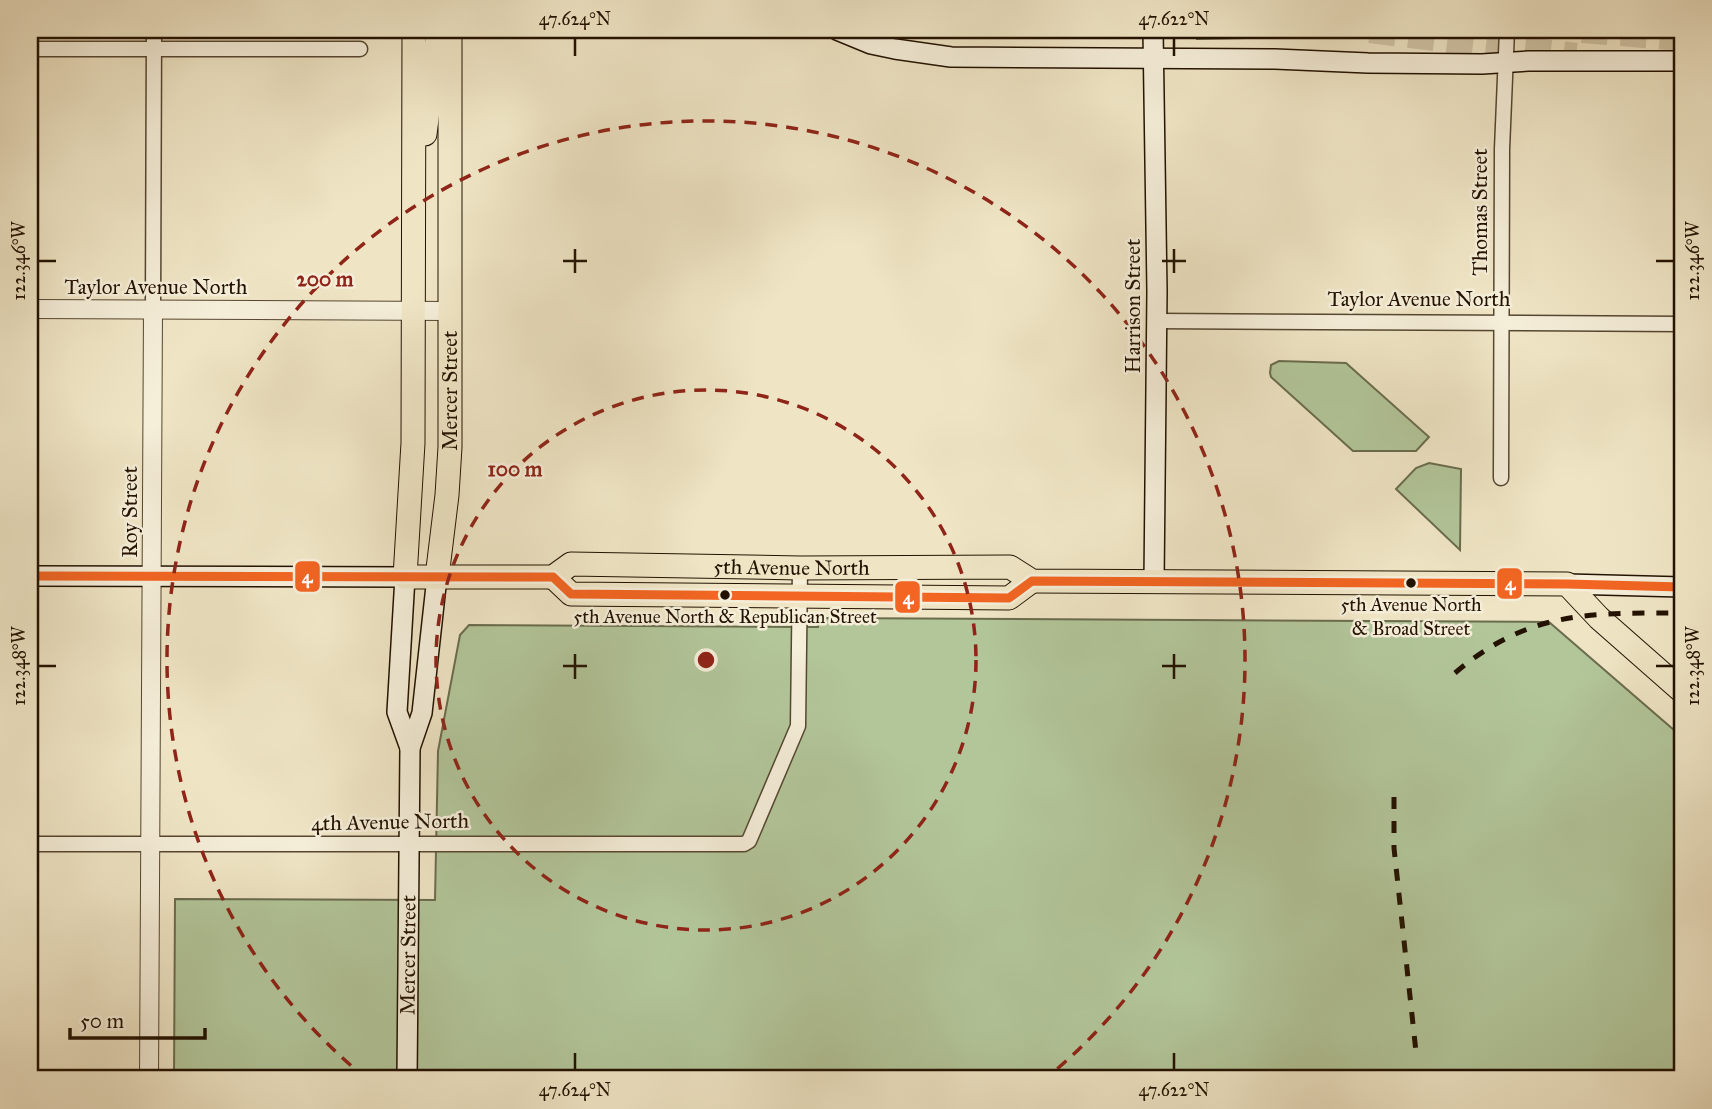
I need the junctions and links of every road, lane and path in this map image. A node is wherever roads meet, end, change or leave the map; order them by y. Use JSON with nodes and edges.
{"nodes":[{"id":1,"x":154,"y":30,"type":"edge"},
{"id":2,"x":414,"y":30,"type":"edge"},
{"id":3,"x":437,"y":30,"type":"edge"},
{"id":4,"x":450,"y":30,"type":"edge"},
{"id":5,"x":837,"y":30,"type":"edge"},
{"id":6,"x":1153,"y":30,"type":"edge"},
{"id":7,"x":1507,"y":30,"type":"edge"},
{"id":8,"x":30,"y":49,"type":"edge"},
{"id":9,"x":154,"y":49,"type":"junction"},
{"id":10,"x":360,"y":49,"type":"dead end"},
{"id":11,"x":1153,"y":58,"type":"junction"},
{"id":12,"x":1682,"y":61,"type":"edge"},
{"id":13,"x":1505,"y":62,"type":"junction"},
{"id":14,"x":413,"y":186,"type":"junction"},
{"id":15,"x":30,"y":309,"type":"edge"},
{"id":16,"x":153,"y":309,"type":"junction"},
{"id":17,"x":414,"y":310,"type":"junction"},
{"id":18,"x":450,"y":311,"type":"junction"},
{"id":19,"x":1156,"y":321,"type":"junction"},
{"id":20,"x":1501,"y":322,"type":"junction"},
{"id":21,"x":1682,"y":324,"type":"edge"},
{"id":22,"x":1501,"y":478,"type":"dead end"},
{"id":23,"x":800,"y":568,"type":"junction"},
{"id":24,"x":30,"y":576,"type":"edge"},
{"id":25,"x":153,"y":576,"type":"junction"},
{"id":26,"x":405,"y":577,"type":"junction"},
{"id":27,"x":437,"y":577,"type":"junction"},
{"id":28,"x":553,"y":578,"type":"junction"},
{"id":29,"x":1032,"y":581,"type":"junction"},
{"id":30,"x":1154,"y":582,"type":"junction"},
{"id":31,"x":1567,"y":584,"type":"junction"},
{"id":32,"x":1682,"y":587,"type":"edge"},
{"id":33,"x":800,"y":596,"type":"junction"},
{"id":34,"x":1682,"y":691,"type":"edge"},
{"id":35,"x":410,"y":748,"type":"junction"},
{"id":36,"x":409,"y":842,"type":"junction"},
{"id":37,"x":30,"y":844,"type":"edge"},
{"id":38,"x":151,"y":844,"type":"junction"},
{"id":39,"x":149,"y":1079,"type":"edge"},
{"id":40,"x":407,"y":1079,"type":"edge"}],
"edges":[{"from":1,"to":9,"type":"street","name":"Roy Street"},
{"from":2,"to":14,"type":"main road","name":"Mercer Street"},
{"from":3,"to":14,"type":"main road"},
{"from":4,"to":18,"type":"main road","name":"Mercer Street"},
{"from":5,"to":11,"type":"main road"},
{"from":6,"to":11,"type":"main road","name":"Harrison Street"},
{"from":7,"to":13,"type":"street","name":"Thomas Street"},
{"from":8,"to":9,"type":"street"},
{"from":9,"to":10,"type":"street"},
{"from":9,"to":16,"type":"street","name":"Roy Street"},
{"from":11,"to":13,"type":"main road"},
{"from":11,"to":19,"type":"main road","name":"Harrison Street"},
{"from":12,"to":13,"type":"main road"},
{"from":13,"to":20,"type":"street","name":"Thomas Street"},
{"from":14,"to":17,"type":"main road","name":"Mercer Street"},
{"from":15,"to":16,"type":"street","name":"Taylor Avenue North"},
{"from":16,"to":17,"type":"street","name":"Taylor Avenue North"},
{"from":16,"to":25,"type":"street","name":"Roy Street"},
{"from":17,"to":18,"type":"street","name":"Taylor Avenue North"},
{"from":17,"to":26,"type":"main road","name":"Mercer Street"},
{"from":18,"to":27,"type":"main road","name":"Mercer Street"},
{"from":19,"to":20,"type":"street","name":"Taylor Avenue North"},
{"from":19,"to":30,"type":"main road","name":"Harrison Street"},
{"from":20,"to":21,"type":"street","name":"Taylor Avenue North"},
{"from":20,"to":22,"type":"street","name":"Thomas Street"},
{"from":23,"to":28,"type":"main road","name":"5th Avenue North"},
{"from":23,"to":29,"type":"main road","name":"5th Avenue North"},
{"from":23,"to":33,"type":"street"},
{"from":24,"to":25,"type":"main road","name":"5th Avenue North"},
{"from":25,"to":26,"type":"main road","name":"5th Avenue North"},
{"from":25,"to":38,"type":"street","name":"Roy Street"},
{"from":26,"to":27,"type":"main road","name":"5th Avenue North"},
{"from":26,"to":35,"type":"main road","name":"Mercer Street"},
{"from":27,"to":28,"type":"main road","name":"5th Avenue North"},
{"from":27,"to":35,"type":"main road","name":"Mercer Street"},
{"from":28,"to":33,"type":"main road","name":"5th Avenue North"},
{"from":29,"to":30,"type":"main road","name":"5th Avenue North"},
{"from":29,"to":33,"type":"main road","name":"5th Avenue North"},
{"from":30,"to":31,"type":"main road","name":"5th Avenue North"},
{"from":31,"to":32,"type":"main road","name":"5th Avenue North"},
{"from":31,"to":34,"type":"main road"},
{"from":33,"to":36,"type":"street","name":"4th Avenue North"},
{"from":35,"to":36,"type":"main road","name":"Mercer Street"},
{"from":36,"to":38,"type":"street","name":"4th Avenue North"},
{"from":36,"to":40,"type":"main road","name":"Mercer Street"},
{"from":37,"to":38,"type":"street","name":"4th Avenue North"},
{"from":38,"to":39,"type":"street","name":"Roy Street"}]}
